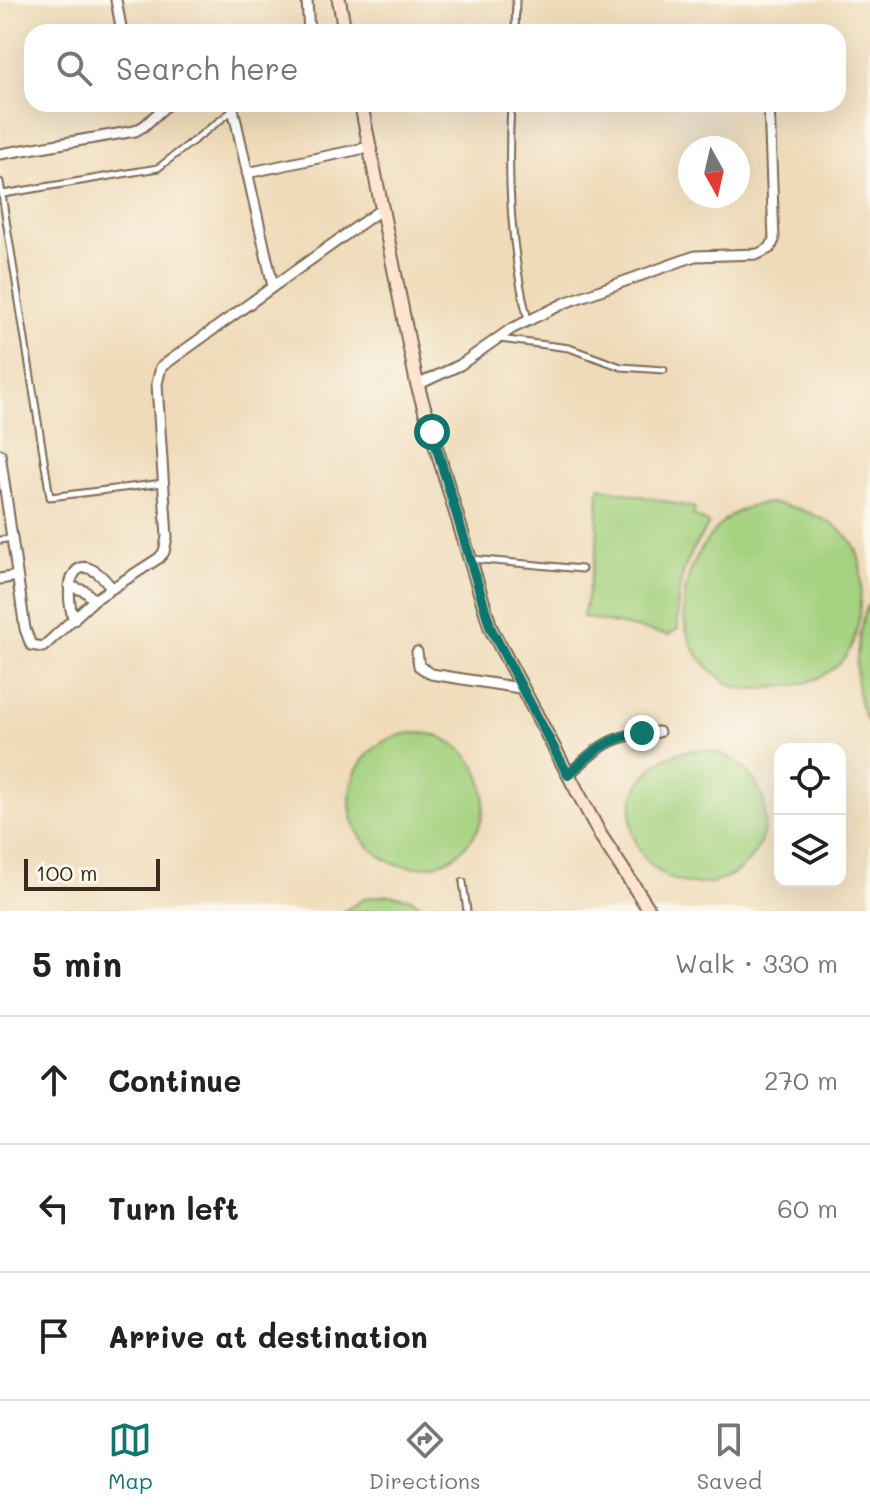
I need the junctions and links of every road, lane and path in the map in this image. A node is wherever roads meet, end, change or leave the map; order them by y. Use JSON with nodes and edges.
{"nodes":[{"id":1,"x":116,"y":0,"type":"edge"},
{"id":2,"x":307,"y":0,"type":"edge"},
{"id":3,"x":339,"y":0,"type":"edge"},
{"id":4,"x":516,"y":0,"type":"edge"},
{"id":5,"x":120,"y":24,"type":"edge"},
{"id":6,"x":308,"y":24,"type":"edge"},
{"id":7,"x":344,"y":24,"type":"edge"},
{"id":8,"x":515,"y":24,"type":"edge"},
{"id":9,"x":159,"y":112,"type":"edge"},
{"id":10,"x":227,"y":112,"type":"edge"},
{"id":11,"x":234,"y":112,"type":"edge"},
{"id":12,"x":363,"y":112,"type":"edge"},
{"id":13,"x":511,"y":112,"type":"edge"},
{"id":14,"x":769,"y":112,"type":"edge"},
{"id":15,"x":370,"y":147,"type":"junction"},
{"id":16,"x":0,"y":154,"type":"edge"},
{"id":17,"x":247,"y":173,"type":"junction"},
{"id":18,"x":0,"y":182,"type":"edge"},
{"id":19,"x":3,"y":194,"type":"junction"},
{"id":20,"x":383,"y":208,"type":"junction"},
{"id":21,"x":273,"y":286,"type":"junction"},
{"id":22,"x":528,"y":321,"type":"junction"},
{"id":23,"x":499,"y":339,"type":"junction"},
{"id":24,"x":664,"y":370,"type":"dead end"},
{"id":25,"x":417,"y":385,"type":"junction"},
{"id":26,"x":0,"y":454,"type":"edge"},
{"id":27,"x":163,"y":483,"type":"junction"},
{"id":28,"x":12,"y":538,"type":"junction"},
{"id":29,"x":0,"y":540,"type":"edge"},
{"id":30,"x":470,"y":559,"type":"junction"},
{"id":31,"x":582,"y":569,"type":"dead end"},
{"id":32,"x":17,"y":576,"type":"junction"},
{"id":33,"x":0,"y":579,"type":"edge"},
{"id":34,"x":69,"y":586,"type":"junction"},
{"id":35,"x":111,"y":587,"type":"junction"},
{"id":36,"x":94,"y":600,"type":"junction"},
{"id":37,"x":74,"y":620,"type":"junction"},
{"id":38,"x":417,"y":652,"type":"dead end"},
{"id":39,"x":520,"y":688,"type":"junction"},
{"id":40,"x":659,"y":732,"type":"dead end"},
{"id":41,"x":568,"y":775,"type":"junction"},
{"id":42,"x":463,"y":882,"type":"dead end"},
{"id":43,"x":467,"y":911,"type":"edge"},
{"id":44,"x":650,"y":911,"type":"edge"}],
"edges":[{"from":1,"to":5,"type":"street"},
{"from":2,"to":6,"type":"street"},
{"from":3,"to":7,"type":"street"},
{"from":4,"to":8,"type":"lane"},
{"from":9,"to":16,"type":"street"},
{"from":10,"to":19,"type":"lane"},
{"from":11,"to":17,"type":"street"},
{"from":12,"to":15,"type":"street"},
{"from":13,"to":22,"type":"lane"},
{"from":14,"to":22,"type":"street"},
{"from":15,"to":17,"type":"street"},
{"from":15,"to":20,"type":"street"},
{"from":17,"to":21,"type":"street"},
{"from":18,"to":19,"type":"lane"},
{"from":19,"to":27,"type":"lane"},
{"from":20,"to":21,"type":"street"},
{"from":20,"to":25,"type":"street"},
{"from":21,"to":27,"type":"street"},
{"from":22,"to":23,"type":"street"},
{"from":23,"to":24,"type":"lane"},
{"from":23,"to":25,"type":"street"},
{"from":25,"to":30,"type":"street"},
{"from":26,"to":28,"type":"street"},
{"from":27,"to":35,"type":"street"},
{"from":28,"to":29,"type":"lane"},
{"from":28,"to":32,"type":"street"},
{"from":30,"to":31,"type":"lane"},
{"from":30,"to":39,"type":"street"},
{"from":32,"to":33,"type":"street"},
{"from":32,"to":37,"type":"street"},
{"from":34,"to":35,"type":"street"},
{"from":34,"to":36,"type":"street"},
{"from":34,"to":37,"type":"street"},
{"from":35,"to":36,"type":"street"},
{"from":36,"to":37,"type":"street"},
{"from":38,"to":39,"type":"street"},
{"from":39,"to":41,"type":"street"},
{"from":40,"to":41,"type":"street"},
{"from":41,"to":44,"type":"street"},
{"from":42,"to":43,"type":"lane"}]}
